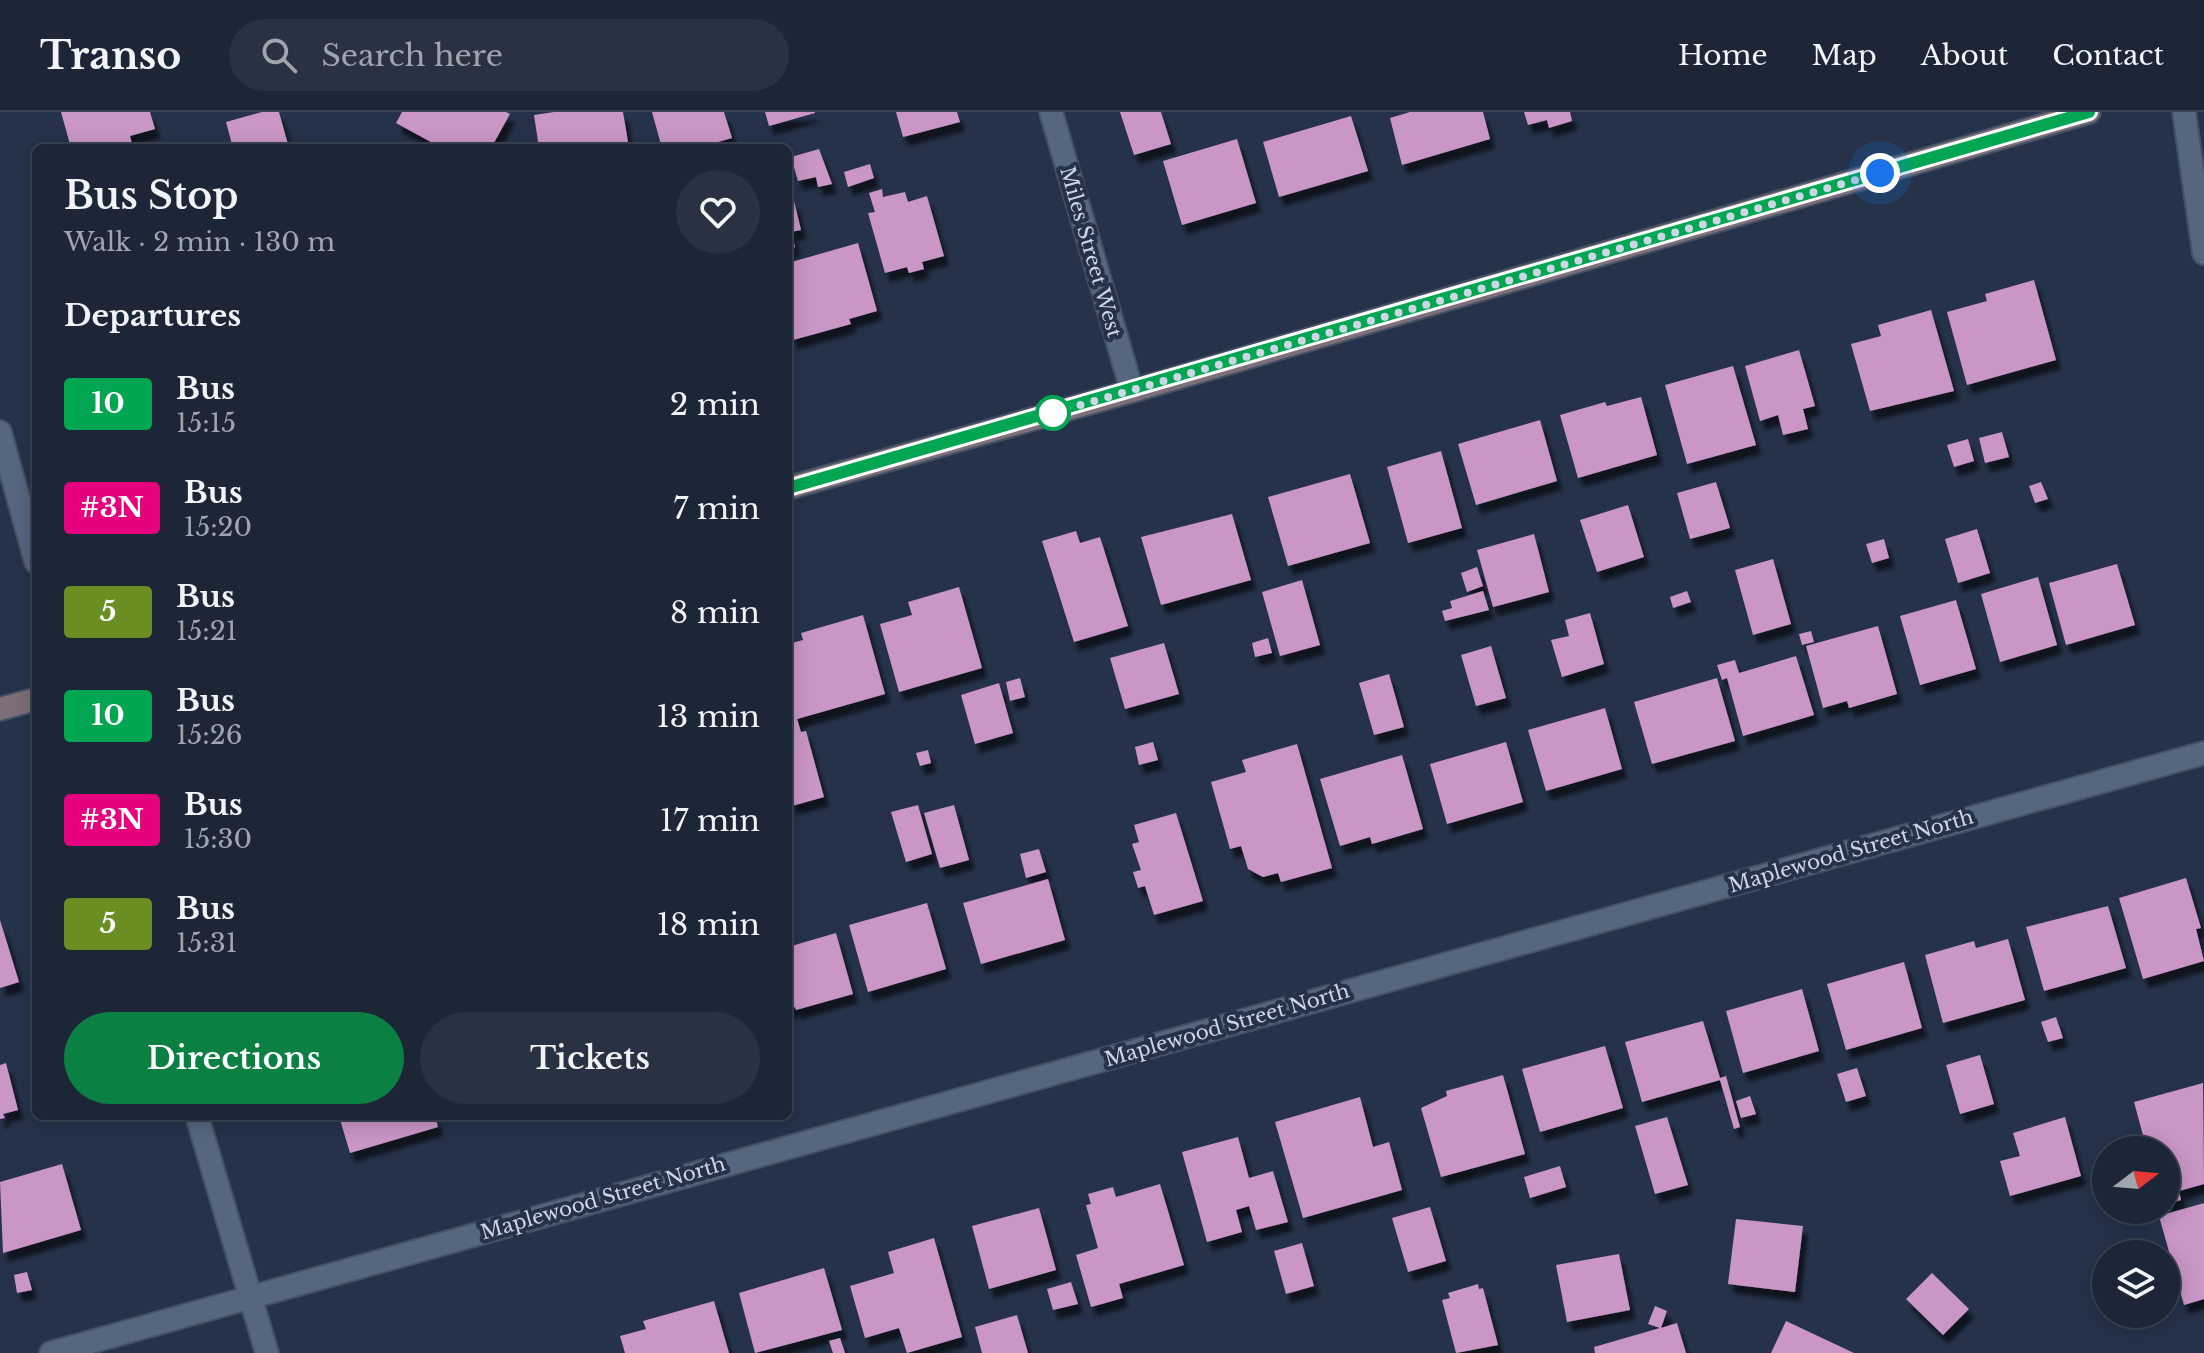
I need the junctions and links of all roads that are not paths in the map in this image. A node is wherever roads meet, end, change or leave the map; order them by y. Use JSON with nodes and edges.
{"nodes":[{"id":1,"x":1051,"y":112,"type":"edge"},
{"id":2,"x":2089,"y":112,"type":"edge"},
{"id":3,"x":2184,"y":112,"type":"edge"},
{"id":4,"x":2204,"y":253,"type":"edge"},
{"id":5,"x":1132,"y":391,"type":"junction"},
{"id":6,"x":0,"y":432,"type":"edge"},
{"id":7,"x":792,"y":487,"type":"edge"},
{"id":8,"x":32,"y":548,"type":"edge"},
{"id":9,"x":32,"y":700,"type":"edge"},
{"id":10,"x":0,"y":709,"type":"edge"},
{"id":11,"x":2204,"y":753,"type":"edge"},
{"id":12,"x":198,"y":1120,"type":"edge"},
{"id":13,"x":250,"y":1296,"type":"junction"},
{"id":14,"x":51,"y":1353,"type":"edge"},
{"id":15,"x":267,"y":1353,"type":"edge"}],
"edges":[{"from":1,"to":5,"type":"street","name":"Miles Street West"},
{"from":2,"to":5,"type":"main road"},
{"from":3,"to":4,"type":"street"},
{"from":5,"to":7,"type":"main road"},
{"from":6,"to":8,"type":"street"},
{"from":9,"to":10,"type":"main road"},
{"from":11,"to":13,"type":"street","name":"Maplewood Street North"},
{"from":12,"to":13,"type":"street"},
{"from":13,"to":14,"type":"street","name":"Maplewood Street North"},
{"from":13,"to":15,"type":"street"}]}
